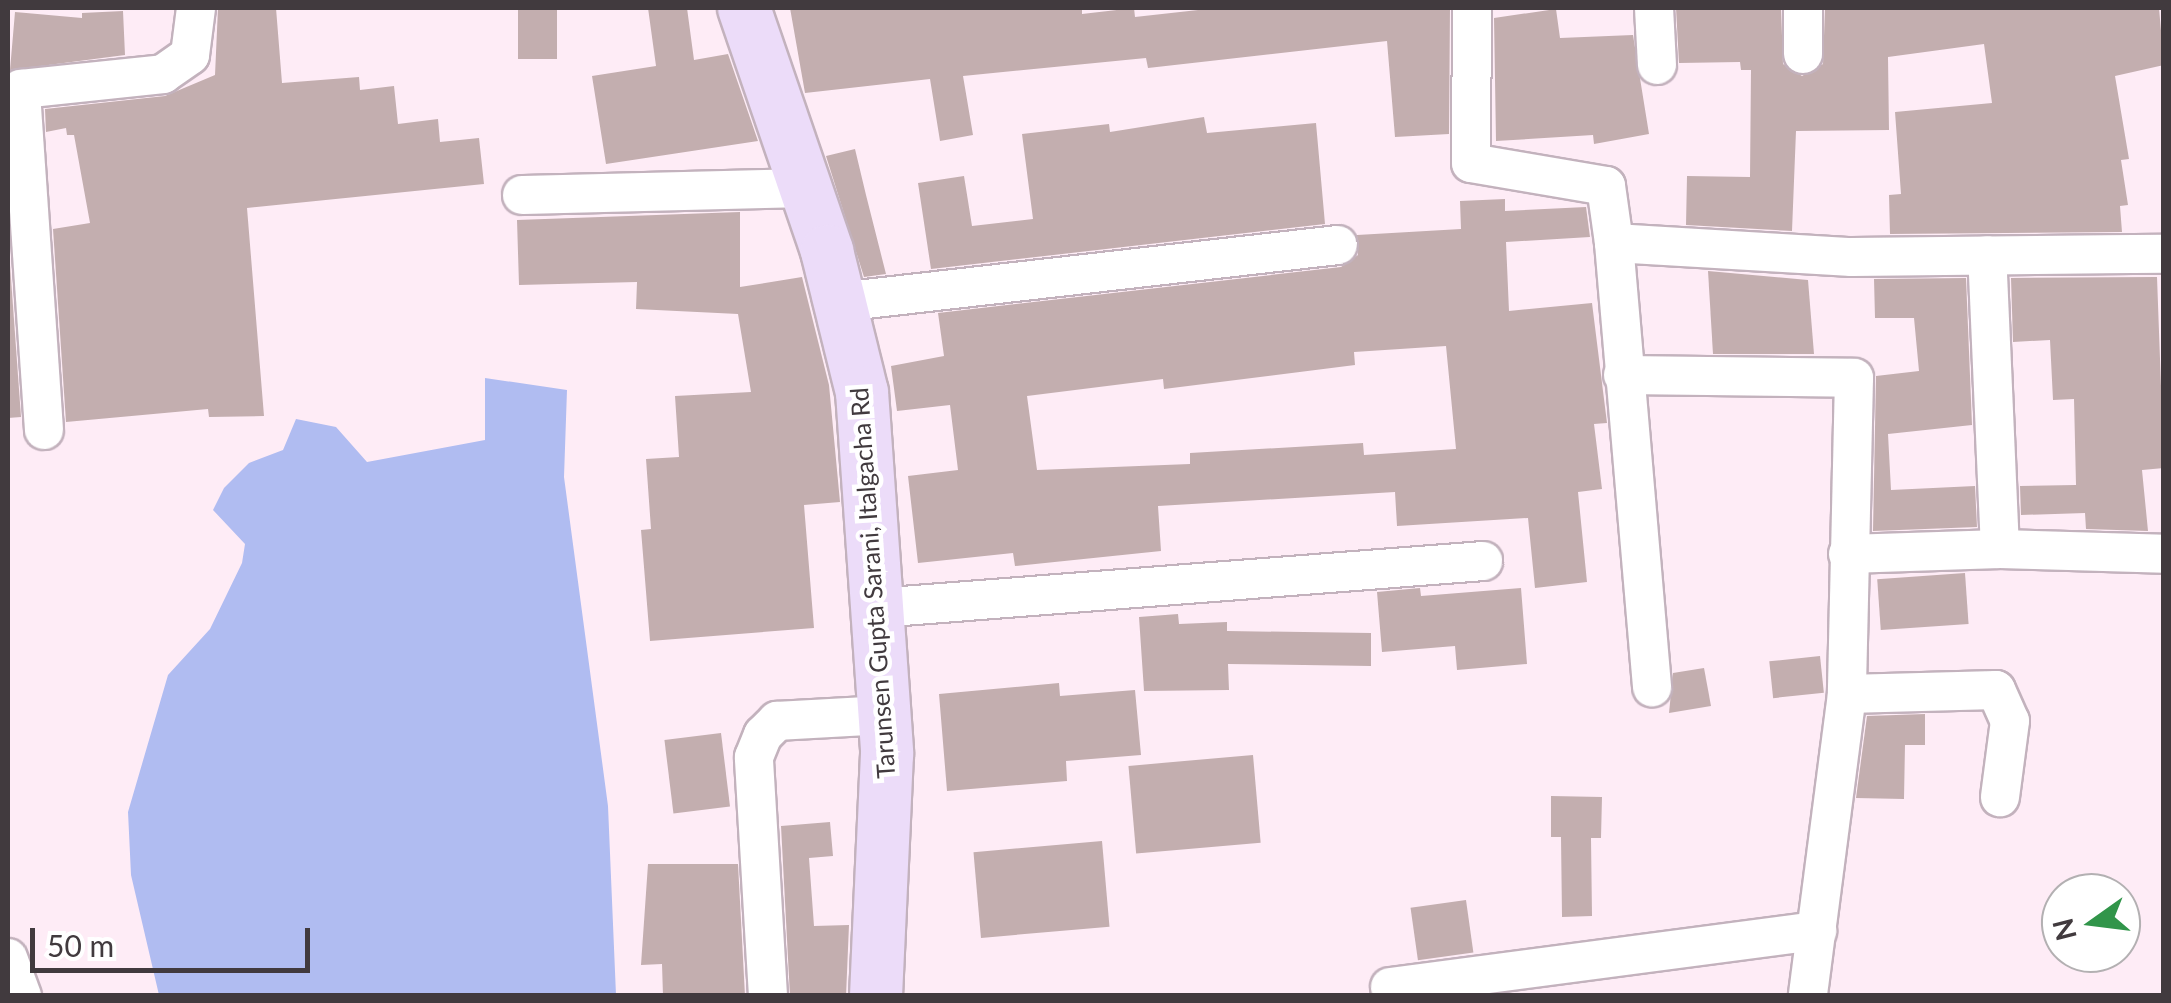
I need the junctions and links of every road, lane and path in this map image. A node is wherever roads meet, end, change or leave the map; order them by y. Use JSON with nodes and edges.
{"nodes":[{"id":1,"x":196,"y":8,"type":"edge"},
{"id":2,"x":744,"y":8,"type":"edge"},
{"id":3,"x":1472,"y":8,"type":"edge"},
{"id":4,"x":1654,"y":8,"type":"edge"},
{"id":5,"x":1803,"y":8,"type":"edge"},
{"id":6,"x":1803,"y":54,"type":"dead end"},
{"id":7,"x":1657,"y":65,"type":"dead end"},
{"id":8,"x":806,"y":188,"type":"junction"},
{"id":9,"x":522,"y":194,"type":"dead end"},
{"id":10,"x":1614,"y":243,"type":"junction"},
{"id":11,"x":1338,"y":245,"type":"dead end"},
{"id":12,"x":2164,"y":254,"type":"edge"},
{"id":13,"x":1987,"y":255,"type":"junction"},
{"id":14,"x":840,"y":302,"type":"junction"},
{"id":15,"x":1623,"y":374,"type":"junction"},
{"id":16,"x":44,"y":430,"type":"dead end"},
{"id":17,"x":2000,"y":548,"type":"junction"},
{"id":18,"x":1848,"y":554,"type":"junction"},
{"id":19,"x":2164,"y":554,"type":"edge"},
{"id":20,"x":1482,"y":561,"type":"dead end"},
{"id":21,"x":877,"y":608,"type":"junction"},
{"id":22,"x":1652,"y":687,"type":"dead end"},
{"id":23,"x":1847,"y":694,"type":"junction"},
{"id":24,"x":884,"y":715,"type":"junction"},
{"id":25,"x":2000,"y":797,"type":"dead end"},
{"id":26,"x":1818,"y":931,"type":"junction"},
{"id":27,"x":8,"y":958,"type":"edge"},
{"id":28,"x":1390,"y":988,"type":"dead end"},
{"id":29,"x":22,"y":996,"type":"edge"},
{"id":30,"x":768,"y":996,"type":"edge"},
{"id":31,"x":876,"y":996,"type":"edge"},
{"id":32,"x":1808,"y":996,"type":"edge"}],
"edges":[{"from":1,"to":16,"type":"street"},
{"from":2,"to":8,"type":"street","name":"Tarunsen Gupta Sarani, Italgacha Rd"},
{"from":3,"to":10,"type":"street"},
{"from":4,"to":7,"type":"street"},
{"from":5,"to":6,"type":"street"},
{"from":8,"to":9,"type":"street"},
{"from":8,"to":14,"type":"street","name":"Tarunsen Gupta Sarani, Italgacha Rd"},
{"from":10,"to":13,"type":"street"},
{"from":10,"to":15,"type":"street"},
{"from":11,"to":14,"type":"street"},
{"from":12,"to":13,"type":"street"},
{"from":13,"to":17,"type":"street"},
{"from":14,"to":21,"type":"street","name":"Tarunsen Gupta Sarani, Italgacha Rd"},
{"from":15,"to":18,"type":"street"},
{"from":15,"to":22,"type":"street"},
{"from":17,"to":18,"type":"street"},
{"from":17,"to":19,"type":"street"},
{"from":18,"to":23,"type":"street"},
{"from":20,"to":21,"type":"street"},
{"from":21,"to":24,"type":"street","name":"Tarunsen Gupta Sarani, Italgacha Rd"},
{"from":23,"to":25,"type":"street"},
{"from":23,"to":26,"type":"street"},
{"from":24,"to":30,"type":"street"},
{"from":24,"to":31,"type":"street","name":"Tarunsen Gupta Sarani, Italgacha Rd"},
{"from":26,"to":28,"type":"street"},
{"from":26,"to":32,"type":"street"},
{"from":27,"to":29,"type":"street"}]}
